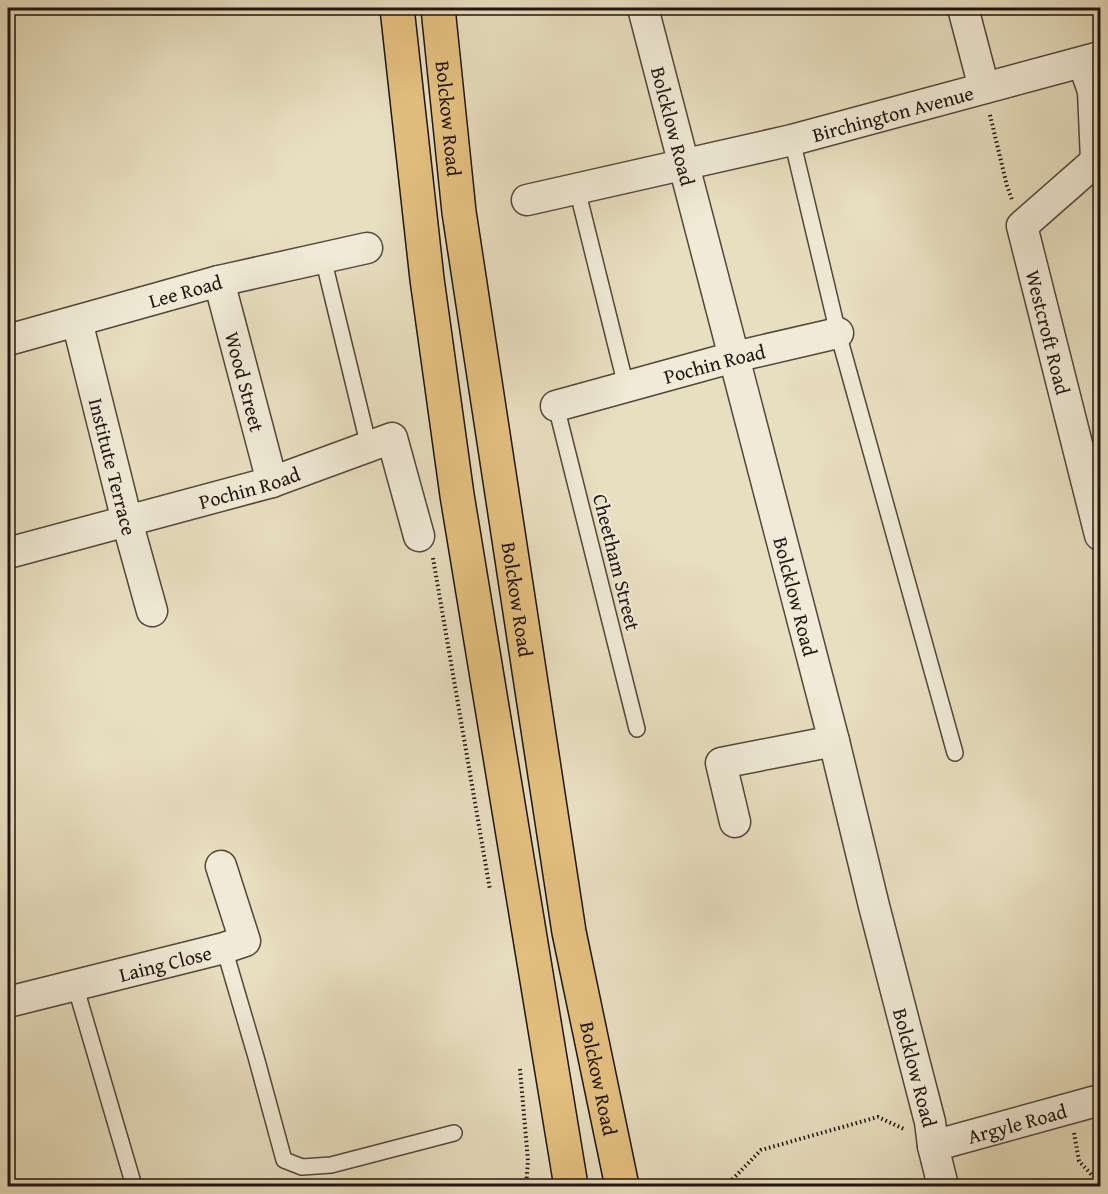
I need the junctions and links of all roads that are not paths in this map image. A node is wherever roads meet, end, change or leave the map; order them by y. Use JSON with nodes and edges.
{"nodes":[{"id":1,"x":397,"y":8,"type":"edge"},
{"id":2,"x":438,"y":8,"type":"edge"},
{"id":3,"x":643,"y":8,"type":"edge"},
{"id":4,"x":963,"y":8,"type":"edge"},
{"id":5,"x":1092,"y":59,"type":"edge"},
{"id":6,"x":984,"y":88,"type":"junction"},
{"id":7,"x":792,"y":140,"type":"junction"},
{"id":8,"x":1098,"y":162,"type":"edge"},
{"id":9,"x":684,"y":165,"type":"junction"},
{"id":10,"x":578,"y":189,"type":"junction"},
{"id":11,"x":527,"y":200,"type":"dead end"},
{"id":12,"x":367,"y":248,"type":"dead end"},
{"id":13,"x":323,"y":258,"type":"junction"},
{"id":14,"x":219,"y":280,"type":"junction"},
{"id":15,"x":77,"y":321,"type":"junction"},
{"id":16,"x":838,"y":333,"type":"junction"},
{"id":17,"x":8,"y":340,"type":"edge"},
{"id":18,"x":734,"y":357,"type":"junction"},
{"id":19,"x":626,"y":386,"type":"junction"},
{"id":20,"x":556,"y":406,"type":"joint"},
{"id":21,"x":369,"y":447,"type":"junction"},
{"id":22,"x":1093,"y":475,"type":"edge"},
{"id":23,"x":272,"y":482,"type":"junction"},
{"id":24,"x":127,"y":521,"type":"junction"},
{"id":25,"x":1101,"y":535,"type":"edge"},
{"id":26,"x":419,"y":536,"type":"road end"},
{"id":27,"x":8,"y":553,"type":"edge"},
{"id":28,"x":152,"y":611,"type":"dead end"},
{"id":29,"x":637,"y":729,"type":"dead end"},
{"id":30,"x":834,"y":741,"type":"junction"},
{"id":31,"x":955,"y":753,"type":"dead end"},
{"id":32,"x":735,"y":822,"type":"dead end"},
{"id":33,"x":221,"y":866,"type":"dead end"},
{"id":34,"x":224,"y":948,"type":"junction"},
{"id":35,"x":75,"y":985,"type":"junction"},
{"id":36,"x":8,"y":1002,"type":"edge"},
{"id":37,"x":1101,"y":1100,"type":"edge"},
{"id":38,"x":454,"y":1132,"type":"dead end"},
{"id":39,"x":931,"y":1134,"type":"junction"},
{"id":40,"x":134,"y":1186,"type":"edge"},
{"id":41,"x":571,"y":1186,"type":"edge"},
{"id":42,"x":622,"y":1186,"type":"edge"},
{"id":43,"x":944,"y":1186,"type":"edge"}],
"edges":[{"from":1,"to":41,"type":"highway","name":"Bolckow Road"},
{"from":2,"to":42,"type":"highway","name":"Bolckow Road"},
{"from":3,"to":9,"type":"street","name":"Bolcklow Road"},
{"from":4,"to":6,"type":"street"},
{"from":5,"to":6,"type":"street","name":"Birchington Avenue"},
{"from":5,"to":8,"type":"street"},
{"from":6,"to":7,"type":"street","name":"Birchington Avenue"},
{"from":7,"to":9,"type":"street","name":"Birchington Avenue"},
{"from":7,"to":16,"type":"lane"},
{"from":8,"to":22,"type":"street","name":"Westcroft Road"},
{"from":9,"to":10,"type":"street"},
{"from":9,"to":18,"type":"street","name":"Bolcklow Road"},
{"from":10,"to":11,"type":"street"},
{"from":10,"to":19,"type":"lane"},
{"from":12,"to":13,"type":"street","name":"Lee Road"},
{"from":13,"to":14,"type":"street","name":"Lee Road"},
{"from":13,"to":21,"type":"lane"},
{"from":14,"to":15,"type":"street","name":"Lee Road"},
{"from":14,"to":23,"type":"street","name":"Wood Street"},
{"from":15,"to":17,"type":"street","name":"Lee Road"},
{"from":15,"to":24,"type":"street","name":"Institute Terrace"},
{"from":16,"to":18,"type":"street","name":"Pochin Road"},
{"from":16,"to":31,"type":"lane"},
{"from":18,"to":19,"type":"street","name":"Pochin Road"},
{"from":18,"to":30,"type":"street","name":"Bolcklow Road"},
{"from":19,"to":20,"type":"street","name":"Pochin Road"},
{"from":20,"to":29,"type":"lane","name":"Cheetham Street"},
{"from":21,"to":23,"type":"street","name":"Pochin Road"},
{"from":21,"to":26,"type":"street","name":"Pochin Road"},
{"from":22,"to":25,"type":"street","name":"Westcroft Road"},
{"from":23,"to":24,"type":"street","name":"Pochin Road"},
{"from":24,"to":27,"type":"street","name":"Pochin Road"},
{"from":24,"to":28,"type":"street","name":"Institute Terrace"},
{"from":30,"to":32,"type":"street"},
{"from":30,"to":39,"type":"street","name":"Bolcklow Road"},
{"from":33,"to":34,"type":"street","name":"Laing Close"},
{"from":34,"to":35,"type":"street","name":"Laing Close"},
{"from":34,"to":38,"type":"lane"},
{"from":35,"to":36,"type":"street","name":"Laing Close"},
{"from":35,"to":40,"type":"lane"},
{"from":37,"to":39,"type":"street","name":"Argyle Road"},
{"from":39,"to":43,"type":"street","name":"Bolcklow Road"}]}
